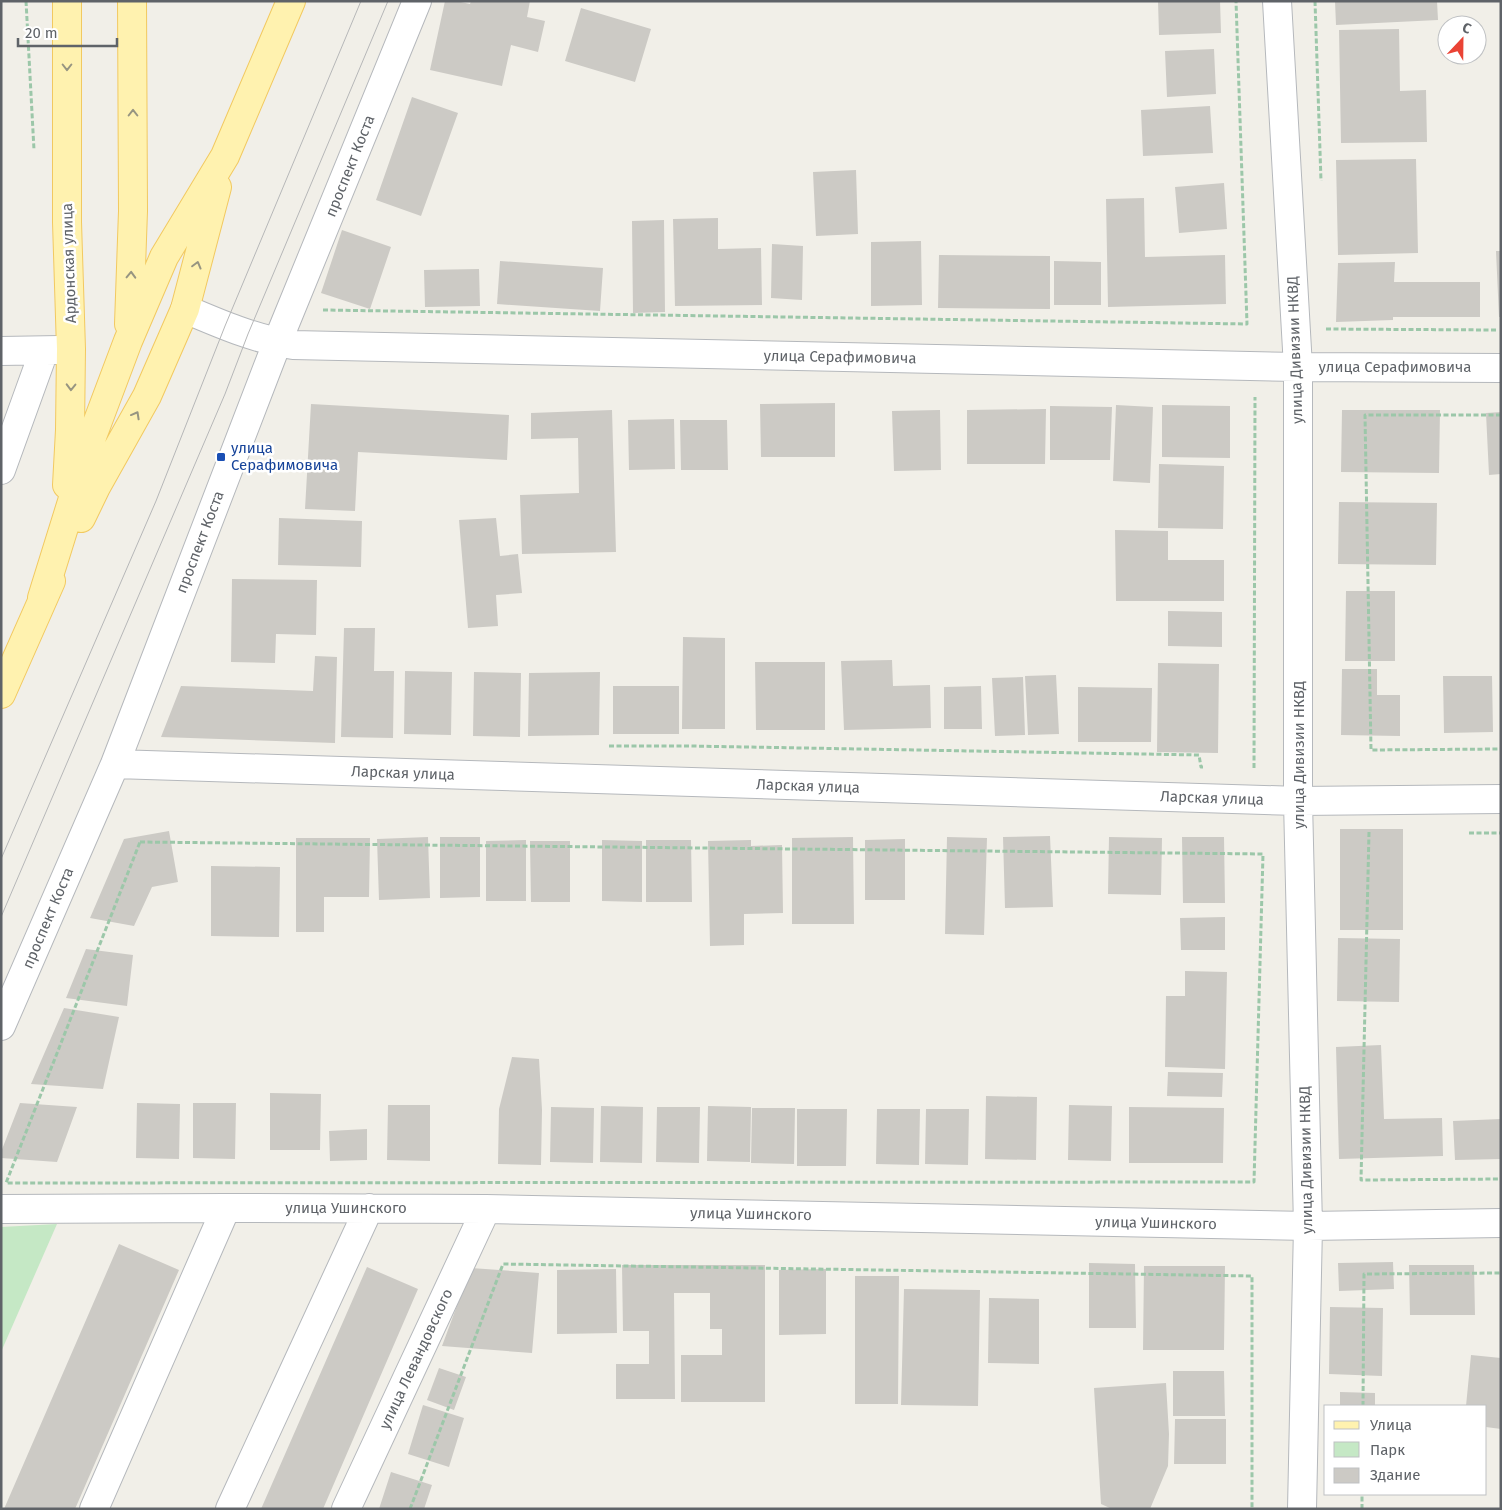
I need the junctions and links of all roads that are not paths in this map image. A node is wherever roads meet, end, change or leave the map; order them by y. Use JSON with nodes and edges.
{"nodes":[{"id":1,"x":66,"y":1,"type":"edge"},
{"id":2,"x":132,"y":1,"type":"edge"},
{"id":3,"x":291,"y":1,"type":"edge"},
{"id":4,"x":417,"y":1,"type":"edge"},
{"id":5,"x":1278,"y":1,"type":"edge"},
{"id":6,"x":225,"y":156,"type":"junction"},
{"id":7,"x":185,"y":309,"type":"junction"},
{"id":8,"x":128,"y":342,"type":"junction"},
{"id":9,"x":277,"y":343,"type":"junction"},
{"id":10,"x":71,"y":349,"type":"junction"},
{"id":11,"x":1,"y":351,"type":"edge"},
{"id":12,"x":44,"y":351,"type":"junction"},
{"id":13,"x":1298,"y":367,"type":"junction"},
{"id":14,"x":1501,"y":368,"type":"edge"},
{"id":15,"x":1,"y":470,"type":"edge"},
{"id":16,"x":96,"y":487,"type":"junction"},
{"id":17,"x":65,"y":524,"type":"junction"},
{"id":18,"x":42,"y":598,"type":"junction"},
{"id":19,"x":1,"y":694,"type":"edge"},
{"id":20,"x":114,"y":764,"type":"junction"},
{"id":21,"x":1501,"y":799,"type":"edge"},
{"id":22,"x":1298,"y":801,"type":"junction"},
{"id":23,"x":1,"y":1026,"type":"edge"},
{"id":24,"x":226,"y":1208,"type":"junction"},
{"id":25,"x":369,"y":1208,"type":"junction"},
{"id":26,"x":1,"y":1209,"type":"edge"},
{"id":27,"x":486,"y":1209,"type":"junction"},
{"id":28,"x":1501,"y":1223,"type":"edge"},
{"id":29,"x":1308,"y":1226,"type":"junction"},
{"id":30,"x":94,"y":1509,"type":"edge"},
{"id":31,"x":230,"y":1509,"type":"edge"},
{"id":32,"x":346,"y":1509,"type":"edge"},
{"id":33,"x":1302,"y":1509,"type":"edge"}],
"edges":[{"from":1,"to":10,"type":"main road","name":"Ардонская улица","one_way":true},
{"from":8,"to":2,"type":"main road","one_way":true},
{"from":3,"to":6,"type":"main road"},
{"from":4,"to":9,"type":"street","name":"проспект Коста"},
{"from":5,"to":13,"type":"street","name":"улица Дивизии НКВД"},
{"from":7,"to":6,"type":"main road","one_way":true},
{"from":6,"to":8,"type":"main road"},
{"from":7,"to":9,"type":"street","name":"улица Серафимовича"},
{"from":16,"to":7,"type":"main road","one_way":true},
{"from":8,"to":16,"type":"main road"},
{"from":8,"to":17,"type":"main road"},
{"from":9,"to":13,"type":"street","name":"улица Серафимовича"},
{"from":9,"to":20,"type":"street","name":"проспект Коста"},
{"from":10,"to":12,"type":"street"},
{"from":10,"to":17,"type":"main road","name":"Ардонская улица","one_way":true},
{"from":11,"to":12,"type":"street"},
{"from":12,"to":15,"type":"street"},
{"from":13,"to":14,"type":"street","name":"улица Серафимовича"},
{"from":13,"to":22,"type":"street","name":"улица Дивизии НКВД"},
{"from":16,"to":18,"type":"main road"},
{"from":17,"to":18,"type":"main road"},
{"from":18,"to":19,"type":"main road"},
{"from":20,"to":22,"type":"street","name":"Ларская улица"},
{"from":20,"to":23,"type":"street","name":"проспект Коста"},
{"from":21,"to":22,"type":"street","name":"Ларская улица"},
{"from":22,"to":29,"type":"street","name":"улица Дивизии НКВД"},
{"from":24,"to":25,"type":"street","name":"улица Ушинского"},
{"from":24,"to":26,"type":"street","name":"улица Ушинского"},
{"from":24,"to":30,"type":"street"},
{"from":25,"to":27,"type":"street","name":"улица Ушинского"},
{"from":25,"to":31,"type":"street"},
{"from":27,"to":29,"type":"street","name":"улица Ушинского"},
{"from":27,"to":32,"type":"street","name":"улица Левандовского"},
{"from":28,"to":29,"type":"street","name":"улица Ушинского"},
{"from":29,"to":33,"type":"street","name":"улица Дивизии НКВД"}]}
